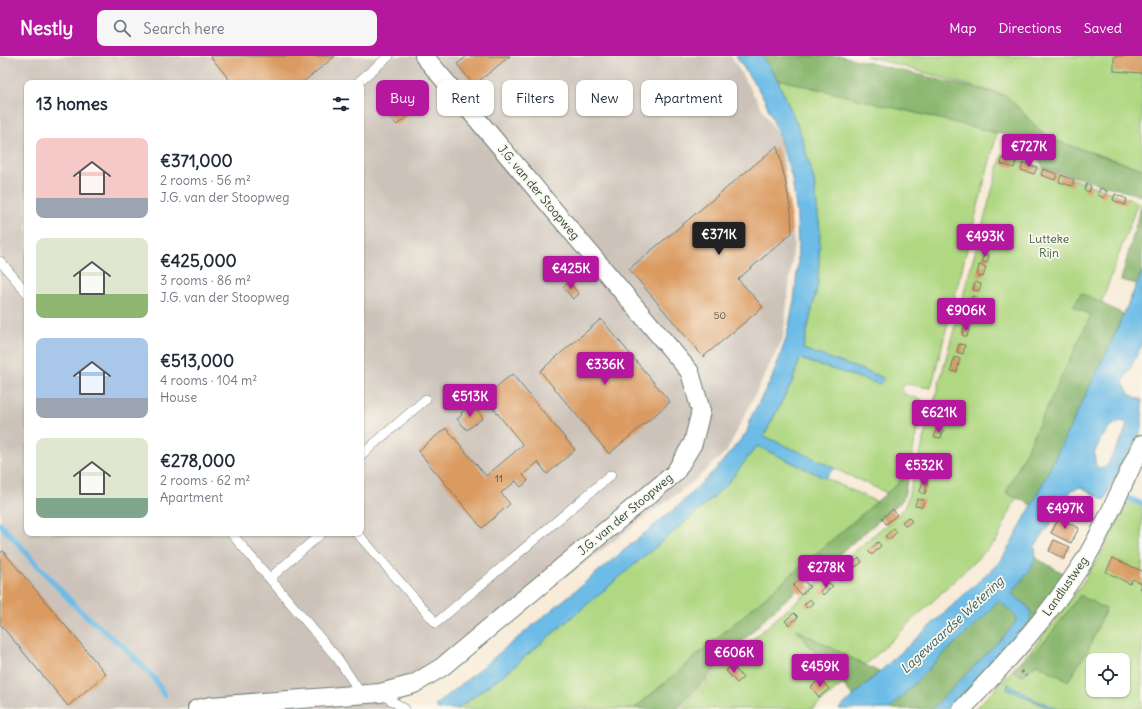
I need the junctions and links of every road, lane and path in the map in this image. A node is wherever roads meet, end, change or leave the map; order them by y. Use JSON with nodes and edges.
{"nodes":[{"id":1,"x":389,"y":56,"type":"edge"},
{"id":2,"x":424,"y":56,"type":"edge"},
{"id":3,"x":361,"y":80,"type":"edge"},
{"id":4,"x":0,"y":261,"type":"edge"},
{"id":5,"x":24,"y":289,"type":"edge"},
{"id":6,"x":426,"y":400,"type":"dead end"},
{"id":7,"x":1142,"y":444,"type":"edge"},
{"id":8,"x":364,"y":452,"type":"edge"},
{"id":9,"x":611,"y":475,"type":"dead end"},
{"id":10,"x":234,"y":536,"type":"edge"},
{"id":11,"x":319,"y":536,"type":"edge"},
{"id":12,"x":360,"y":536,"type":"edge"},
{"id":13,"x":270,"y":578,"type":"junction"},
{"id":14,"x":380,"y":693,"type":"junction"},
{"id":15,"x":362,"y":695,"type":"junction"},
{"id":16,"x":197,"y":709,"type":"edge"},
{"id":17,"x":405,"y":709,"type":"edge"},
{"id":18,"x":962,"y":709,"type":"edge"}],
"edges":[{"from":1,"to":3,"type":"lane"},
{"from":2,"to":14,"type":"street","name":"J.G. van der Stoopweg"},
{"from":4,"to":5,"type":"lane"},
{"from":6,"to":8,"type":"lane"},
{"from":7,"to":18,"type":"street","name":"Landlustweg"},
{"from":9,"to":12,"type":"lane"},
{"from":10,"to":13,"type":"lane"},
{"from":11,"to":13,"type":"lane"},
{"from":13,"to":15,"type":"lane"},
{"from":14,"to":15,"type":"street","name":"J.G. van der Stoopweg"},
{"from":14,"to":17,"type":"lane"},
{"from":15,"to":16,"type":"street","name":"J.G. van der Stoopweg"}]}
